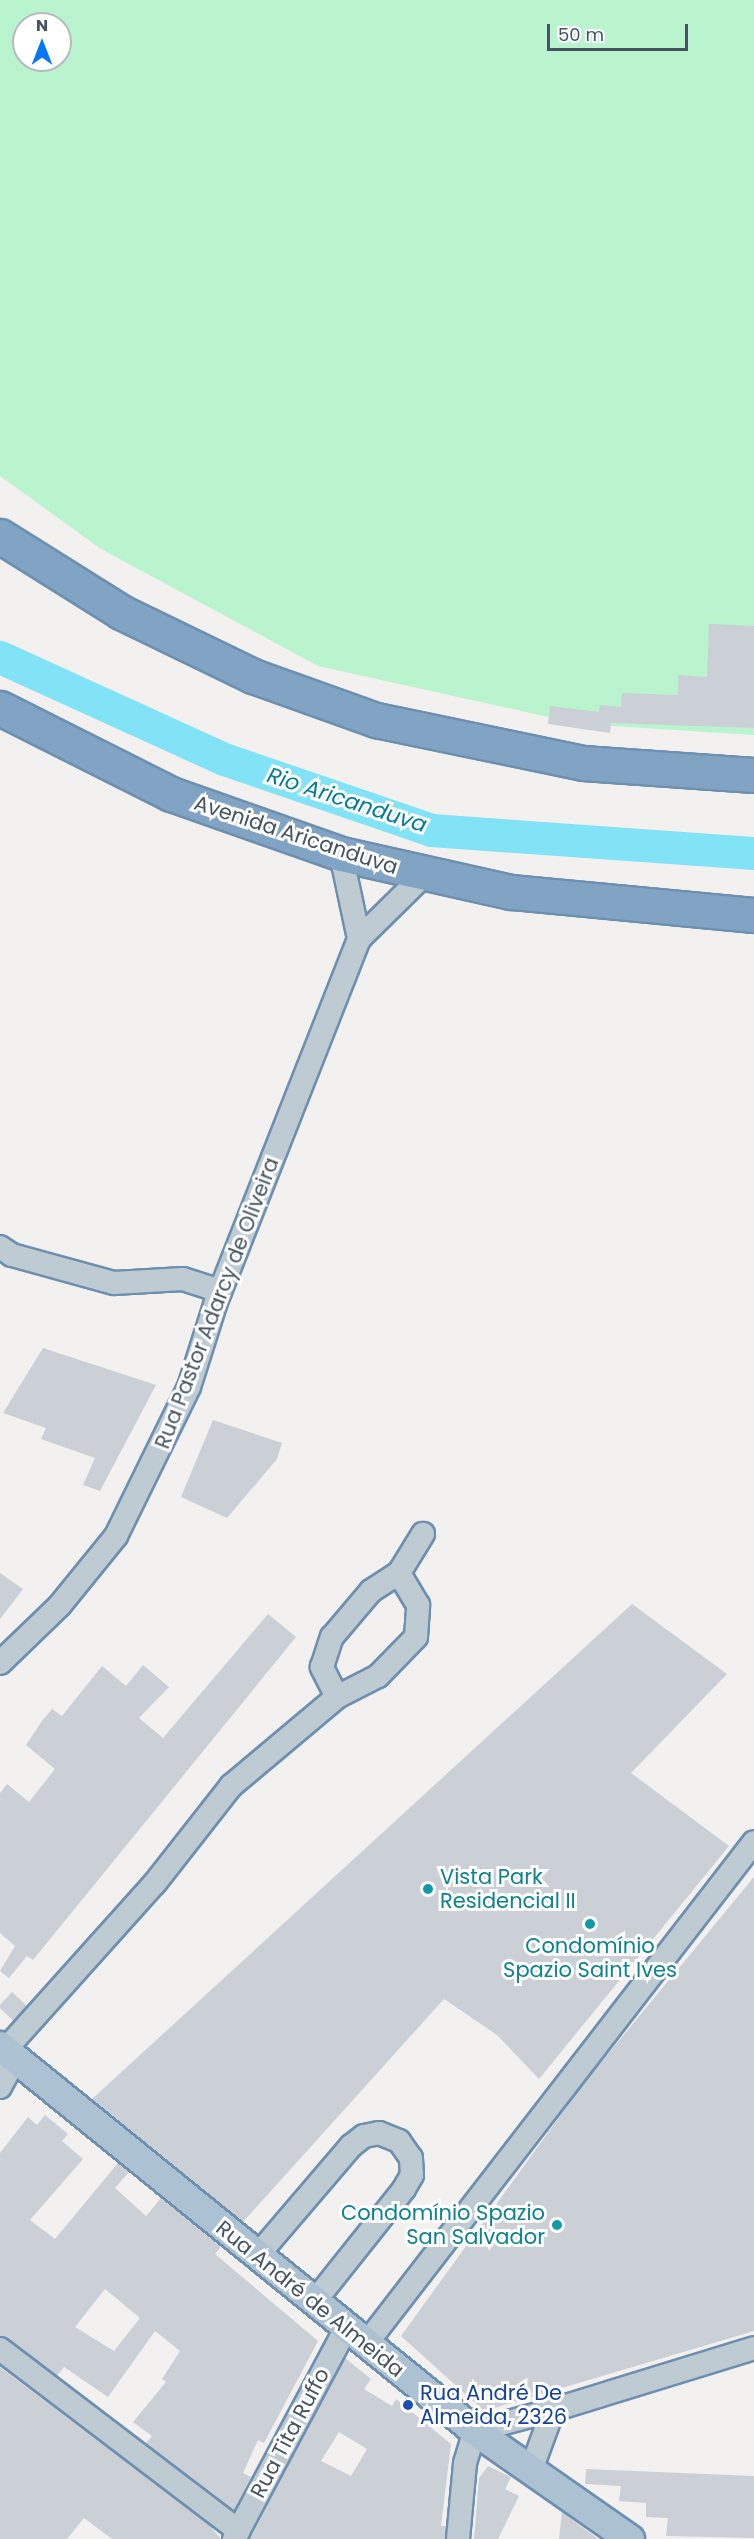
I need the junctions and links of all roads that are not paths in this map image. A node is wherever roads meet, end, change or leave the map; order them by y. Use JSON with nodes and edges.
{"nodes":[{"id":1,"x":0,"y":536,"type":"edge"},
{"id":2,"x":0,"y":708,"type":"edge"},
{"id":3,"x":754,"y":775,"type":"edge"},
{"id":4,"x":340,"y":854,"type":"junction"},
{"id":5,"x":424,"y":875,"type":"junction"},
{"id":6,"x":754,"y":915,"type":"edge"},
{"id":7,"x":359,"y":939,"type":"junction"},
{"id":8,"x":0,"y":1247,"type":"edge"},
{"id":9,"x":220,"y":1291,"type":"junction"},
{"id":10,"x":423,"y":1534,"type":"dead end"},
{"id":11,"x":399,"y":1573,"type":"junction"},
{"id":12,"x":0,"y":1663,"type":"edge"},
{"id":13,"x":337,"y":1697,"type":"junction"},
{"id":14,"x":754,"y":1842,"type":"edge"},
{"id":15,"x":6,"y":2052,"type":"edge"},
{"id":16,"x":0,"y":2087,"type":"edge"},
{"id":17,"x":257,"y":2256,"type":"junction"},
{"id":18,"x":314,"y":2302,"type":"junction"},
{"id":19,"x":356,"y":2336,"type":"junction"},
{"id":20,"x":754,"y":2348,"type":"edge"},
{"id":21,"x":0,"y":2349,"type":"edge"},
{"id":22,"x":553,"y":2410,"type":"junction"},
{"id":23,"x":475,"y":2431,"type":"junction"},
{"id":24,"x":531,"y":2470,"type":"junction"},
{"id":25,"x":236,"y":2535,"type":"edge"},
{"id":26,"x":458,"y":2539,"type":"edge"},
{"id":27,"x":630,"y":2539,"type":"edge"}],
"edges":[{"from":1,"to":3,"type":"highway"},
{"from":2,"to":4,"type":"highway","name":"Avenida Aricanduva"},
{"from":4,"to":5,"type":"highway","name":"Avenida Aricanduva"},
{"from":4,"to":7,"type":"street"},
{"from":5,"to":6,"type":"highway","name":"Avenida Aricanduva"},
{"from":5,"to":7,"type":"street","name":"Rua Pastor Adarcy de Oliveira"},
{"from":7,"to":9,"type":"street","name":"Rua Pastor Adarcy de Oliveira"},
{"from":8,"to":9,"type":"street"},
{"from":9,"to":12,"type":"street","name":"Rua Pastor Adarcy de Oliveira"},
{"from":10,"to":11,"type":"street"},
{"from":11,"to":13,"type":"street"},
{"from":11,"to":13,"type":"street"},
{"from":13,"to":15,"type":"street"},
{"from":14,"to":19,"type":"street","name":"Rua Tita Ruffo"},
{"from":15,"to":16,"type":"street"},
{"from":15,"to":17,"type":"main road","name":"Rua André de Almeida"},
{"from":17,"to":18,"type":"main road","name":"Rua André de Almeida"},
{"from":17,"to":18,"type":"street"},
{"from":18,"to":19,"type":"main road","name":"Rua André de Almeida"},
{"from":19,"to":23,"type":"main road","name":"Rua André de Almeida"},
{"from":19,"to":25,"type":"street","name":"Rua Tita Ruffo"},
{"from":20,"to":22,"type":"street"},
{"from":21,"to":25,"type":"street"},
{"from":22,"to":23,"type":"street"},
{"from":22,"to":24,"type":"street"},
{"from":23,"to":24,"type":"main road","name":"Rua André de Almeida"},
{"from":23,"to":26,"type":"street"},
{"from":24,"to":27,"type":"main road","name":"Rua André de Almeida"}]}
